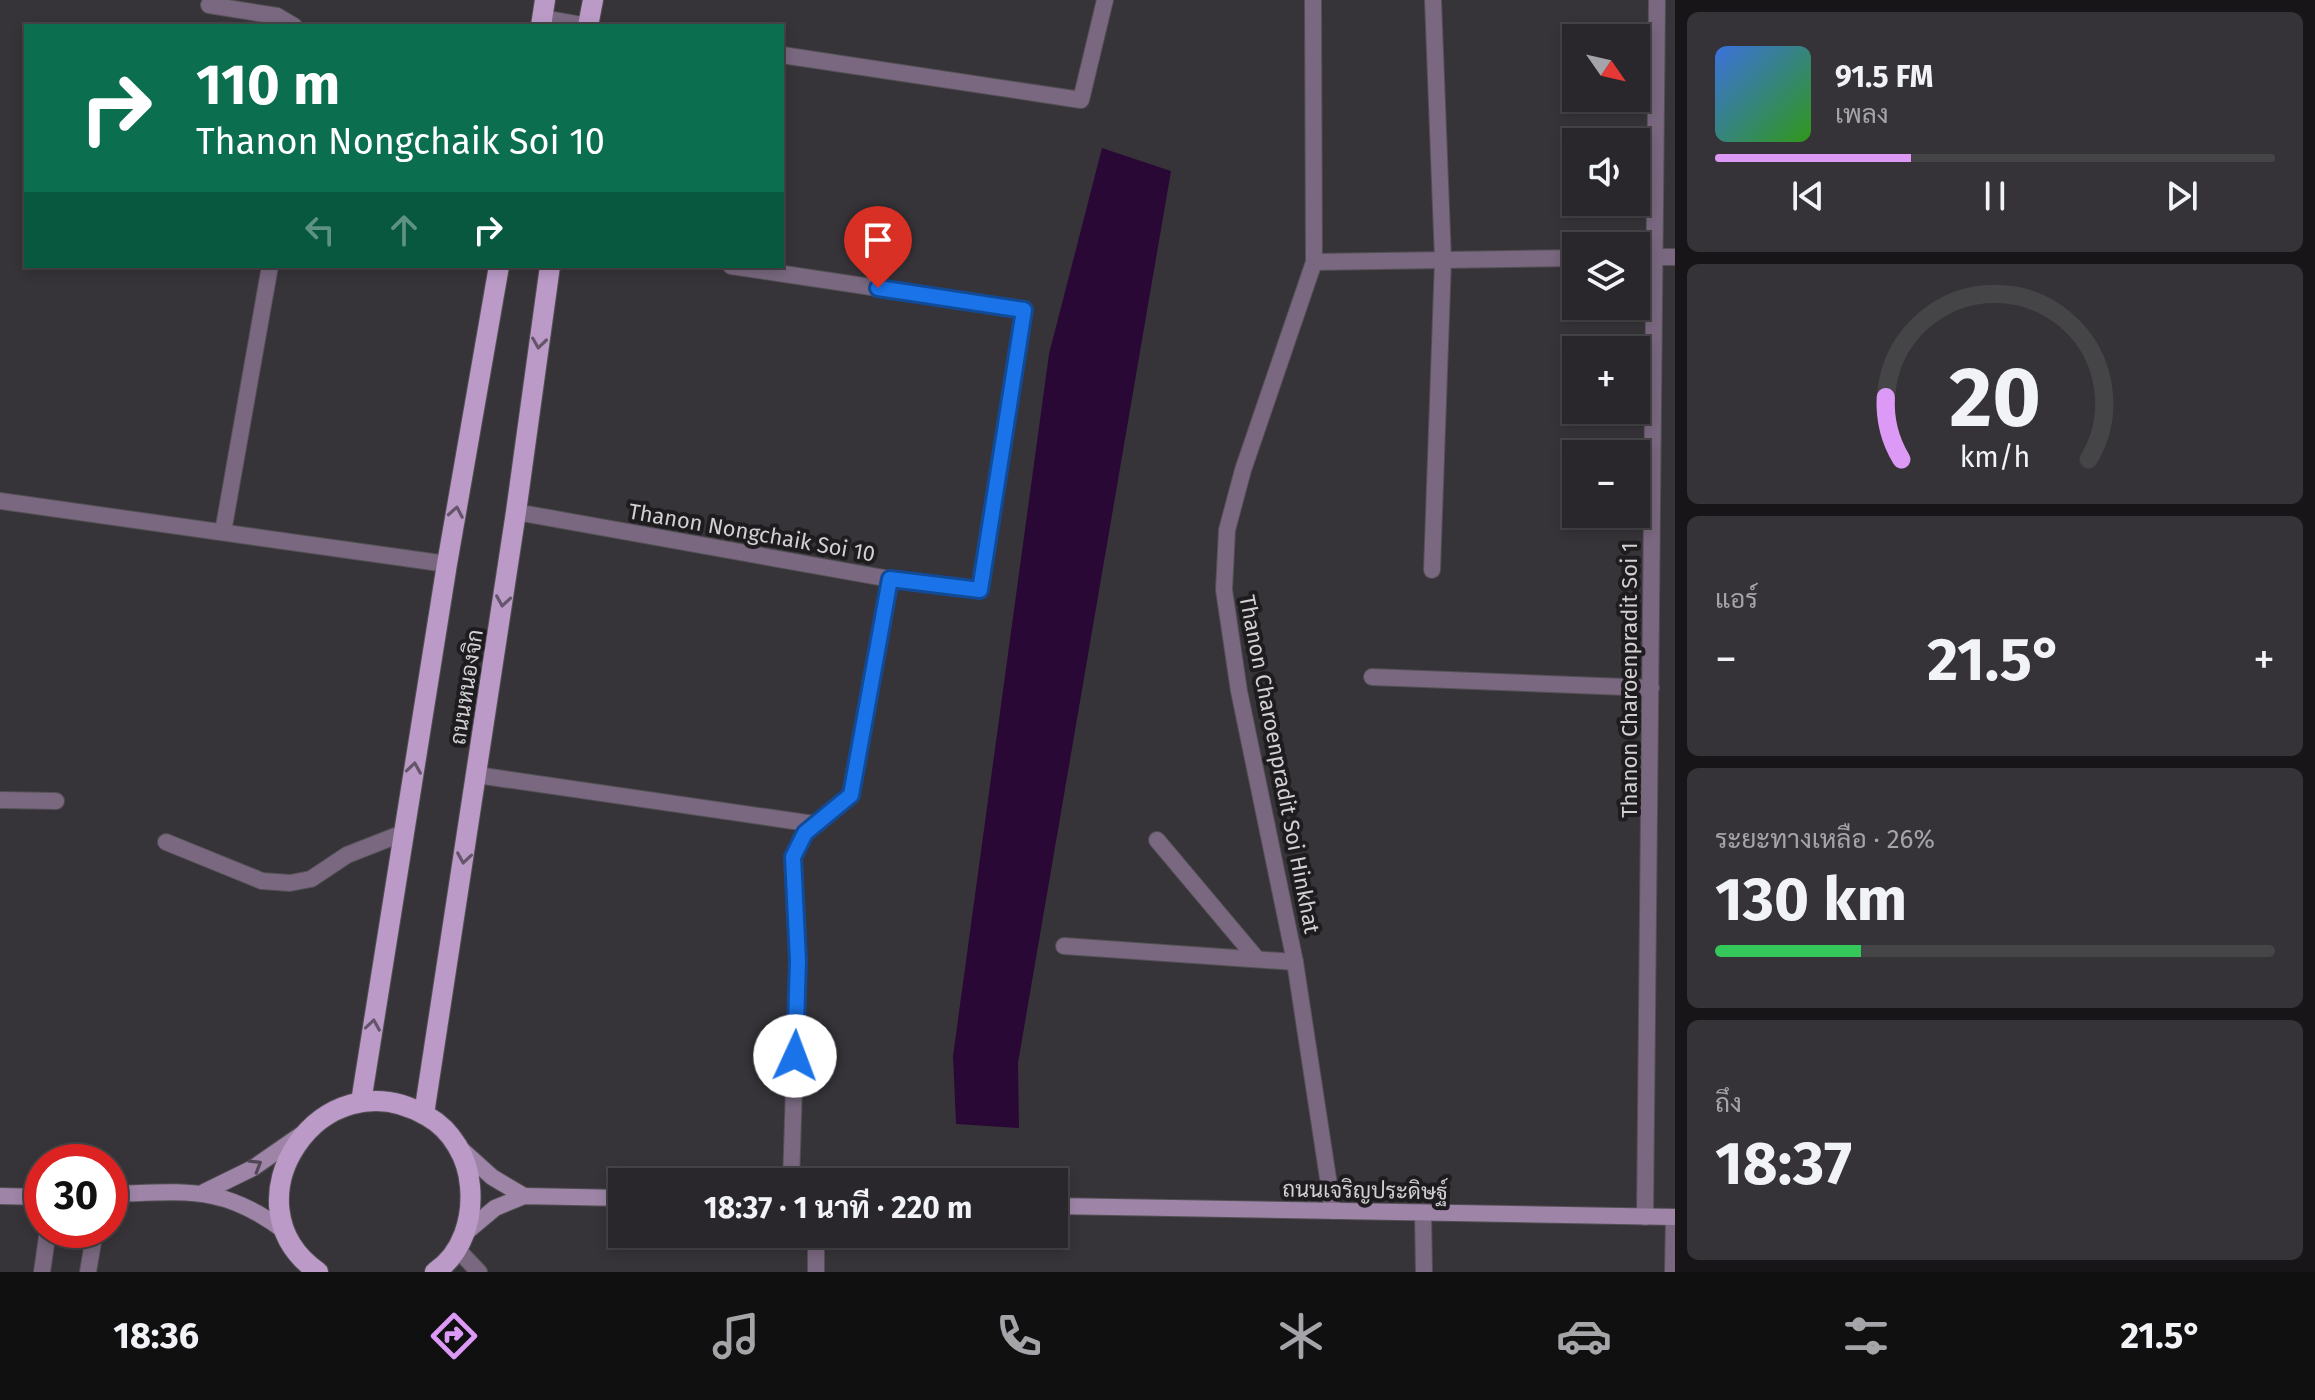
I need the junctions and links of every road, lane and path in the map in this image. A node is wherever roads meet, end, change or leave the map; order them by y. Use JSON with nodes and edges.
{"nodes":[{"id":1,"x":593,"y":0,"type":"edge"},
{"id":2,"x":1105,"y":0,"type":"edge"},
{"id":3,"x":1313,"y":0,"type":"edge"},
{"id":4,"x":1433,"y":0,"type":"edge"},
{"id":5,"x":1657,"y":0,"type":"edge"},
{"id":6,"x":209,"y":5,"type":"dead end"},
{"id":7,"x":542,"y":15,"type":"edge"},
{"id":8,"x":291,"y":24,"type":"edge"},
{"id":9,"x":580,"y":24,"type":"edge"},
{"id":10,"x":588,"y":24,"type":"edge"},
{"id":11,"x":784,"y":55,"type":"edge"},
{"id":12,"x":1650,"y":257,"type":"edge"},
{"id":13,"x":1654,"y":257,"type":"junction"},
{"id":14,"x":1675,"y":257,"type":"edge"},
{"id":15,"x":1562,"y":258,"type":"edge"},
{"id":16,"x":1443,"y":260,"type":"junction"},
{"id":17,"x":1314,"y":262,"type":"junction"},
{"id":18,"x":270,"y":268,"type":"edge"},
{"id":19,"x":499,"y":268,"type":"edge"},
{"id":20,"x":550,"y":268,"type":"edge"},
{"id":21,"x":744,"y":268,"type":"edge"},
{"id":22,"x":0,"y":501,"type":"edge"},
{"id":23,"x":516,"y":512,"type":"junction"},
{"id":24,"x":223,"y":532,"type":"junction"},
{"id":25,"x":447,"y":564,"type":"junction"},
{"id":26,"x":1432,"y":570,"type":"dead end"},
{"id":27,"x":890,"y":579,"type":"junction"},
{"id":28,"x":1372,"y":677,"type":"dead end"},
{"id":29,"x":1651,"y":688,"type":"junction"},
{"id":30,"x":477,"y":775,"type":"junction"},
{"id":31,"x":0,"y":800,"type":"edge"},
{"id":32,"x":56,"y":801,"type":"dead end"},
{"id":33,"x":814,"y":824,"type":"junction"},
{"id":34,"x":403,"y":833,"type":"junction"},
{"id":35,"x":1157,"y":840,"type":"dead end"},
{"id":36,"x":166,"y":842,"type":"dead end"},
{"id":37,"x":1064,"y":946,"type":"dead end"},
{"id":38,"x":1257,"y":959,"type":"junction"},
{"id":39,"x":1295,"y":962,"type":"junction"},
{"id":40,"x":361,"y":1102,"type":"junction"},
{"id":41,"x":424,"y":1114,"type":"junction"},
{"id":42,"x":304,"y":1133,"type":"junction"},
{"id":43,"x":458,"y":1145,"type":"junction"},
{"id":44,"x":791,"y":1168,"type":"edge"},
{"id":45,"x":204,"y":1192,"type":"junction"},
{"id":46,"x":128,"y":1194,"type":"edge"},
{"id":47,"x":0,"y":1196,"type":"edge"},
{"id":48,"x":524,"y":1196,"type":"junction"},
{"id":49,"x":24,"y":1197,"type":"edge"},
{"id":50,"x":608,"y":1198,"type":"edge"},
{"id":51,"x":1068,"y":1206,"type":"edge"},
{"id":52,"x":1333,"y":1211,"type":"junction"},
{"id":53,"x":1423,"y":1213,"type":"junction"},
{"id":54,"x":1645,"y":1217,"type":"junction"},
{"id":55,"x":1674,"y":1217,"type":"edge"},
{"id":56,"x":287,"y":1233,"type":"junction"},
{"id":57,"x":460,"y":1242,"type":"junction"},
{"id":58,"x":45,"y":1248,"type":"edge"},
{"id":59,"x":92,"y":1248,"type":"edge"},
{"id":60,"x":816,"y":1248,"type":"edge"},
{"id":61,"x":42,"y":1272,"type":"edge"},
{"id":62,"x":88,"y":1272,"type":"edge"},
{"id":63,"x":318,"y":1272,"type":"edge"},
{"id":64,"x":435,"y":1272,"type":"edge"},
{"id":65,"x":479,"y":1272,"type":"edge"},
{"id":66,"x":816,"y":1272,"type":"edge"},
{"id":67,"x":1424,"y":1272,"type":"edge"},
{"id":68,"x":1673,"y":1272,"type":"edge"}],
"edges":[{"from":1,"to":10,"type":"main road"},
{"from":2,"to":11,"type":"street"},
{"from":3,"to":17,"type":"street","name":"Thanon Charoenpradit Soi Hinkhat"},
{"from":4,"to":16,"type":"street"},
{"from":5,"to":13,"type":"street","name":"Thanon Charoenpradit Soi 1"},
{"from":6,"to":8,"type":"street"},
{"from":7,"to":9,"type":"street"},
{"from":12,"to":13,"type":"street"},
{"from":13,"to":14,"type":"street"},
{"from":13,"to":29,"type":"street","name":"Thanon Charoenpradit Soi 1"},
{"from":15,"to":16,"type":"street"},
{"from":16,"to":17,"type":"street"},
{"from":16,"to":26,"type":"street"},
{"from":17,"to":39,"type":"street","name":"Thanon Charoenpradit Soi Hinkhat"},
{"from":18,"to":24,"type":"street"},
{"from":25,"to":19,"type":"main road","name":"ถนนหนองจิก","one_way":true},
{"from":20,"to":23,"type":"main road","name":"ถนนหนองจิก","one_way":true},
{"from":21,"to":27,"type":"street","name":"Thanon Nongchaik Soi 10"},
{"from":22,"to":24,"type":"street"},
{"from":23,"to":27,"type":"street","name":"Thanon Nongchaik Soi 10"},
{"from":23,"to":30,"type":"main road","name":"ถนนหนองจิก","one_way":true},
{"from":24,"to":25,"type":"street"},
{"from":34,"to":25,"type":"main road","name":"ถนนหนองจิก","one_way":true},
{"from":27,"to":33,"type":"street"},
{"from":28,"to":29,"type":"street"},
{"from":29,"to":54,"type":"street","name":"Thanon Charoenpradit Soi 1"},
{"from":30,"to":33,"type":"street"},
{"from":30,"to":41,"type":"main road","name":"ถนนหนองจิก","one_way":true},
{"from":31,"to":32,"type":"street"},
{"from":33,"to":44,"type":"street"},
{"from":34,"to":36,"type":"street"},
{"from":40,"to":34,"type":"main road","name":"ถนนหนองจิก","one_way":true},
{"from":35,"to":38,"type":"street"},
{"from":37,"to":38,"type":"street"},
{"from":38,"to":39,"type":"street"},
{"from":39,"to":52,"type":"street","name":"Thanon Charoenpradit Soi Hinkhat"},
{"from":40,"to":41,"type":"main road"},
{"from":40,"to":42,"type":"main road"},
{"from":41,"to":43,"type":"main road"},
{"from":45,"to":42,"type":"main road","one_way":true},
{"from":42,"to":56,"type":"main road"},
{"from":43,"to":48,"type":"main road"},
{"from":43,"to":57,"type":"main road"},
{"from":45,"to":46,"type":"main road"},
{"from":45,"to":56,"type":"main road"},
{"from":47,"to":49,"type":"main road"},
{"from":48,"to":50,"type":"main road"},
{"from":48,"to":57,"type":"main road"},
{"from":51,"to":52,"type":"main road","name":"ถนนเจริญประดิษฐ์"},
{"from":52,"to":53,"type":"main road","name":"ถนนเจริญประดิษฐ์"},
{"from":53,"to":54,"type":"main road","name":"ถนนเจริญประดิษฐ์"},
{"from":53,"to":67,"type":"street"},
{"from":54,"to":55,"type":"main road","name":"ถนนเจริญประดิษฐ์"},
{"from":55,"to":68,"type":"street"},
{"from":56,"to":63,"type":"main road"},
{"from":57,"to":64,"type":"main road"},
{"from":57,"to":65,"type":"street"},
{"from":58,"to":61,"type":"street"},
{"from":59,"to":62,"type":"street"},
{"from":60,"to":66,"type":"street"}]}
